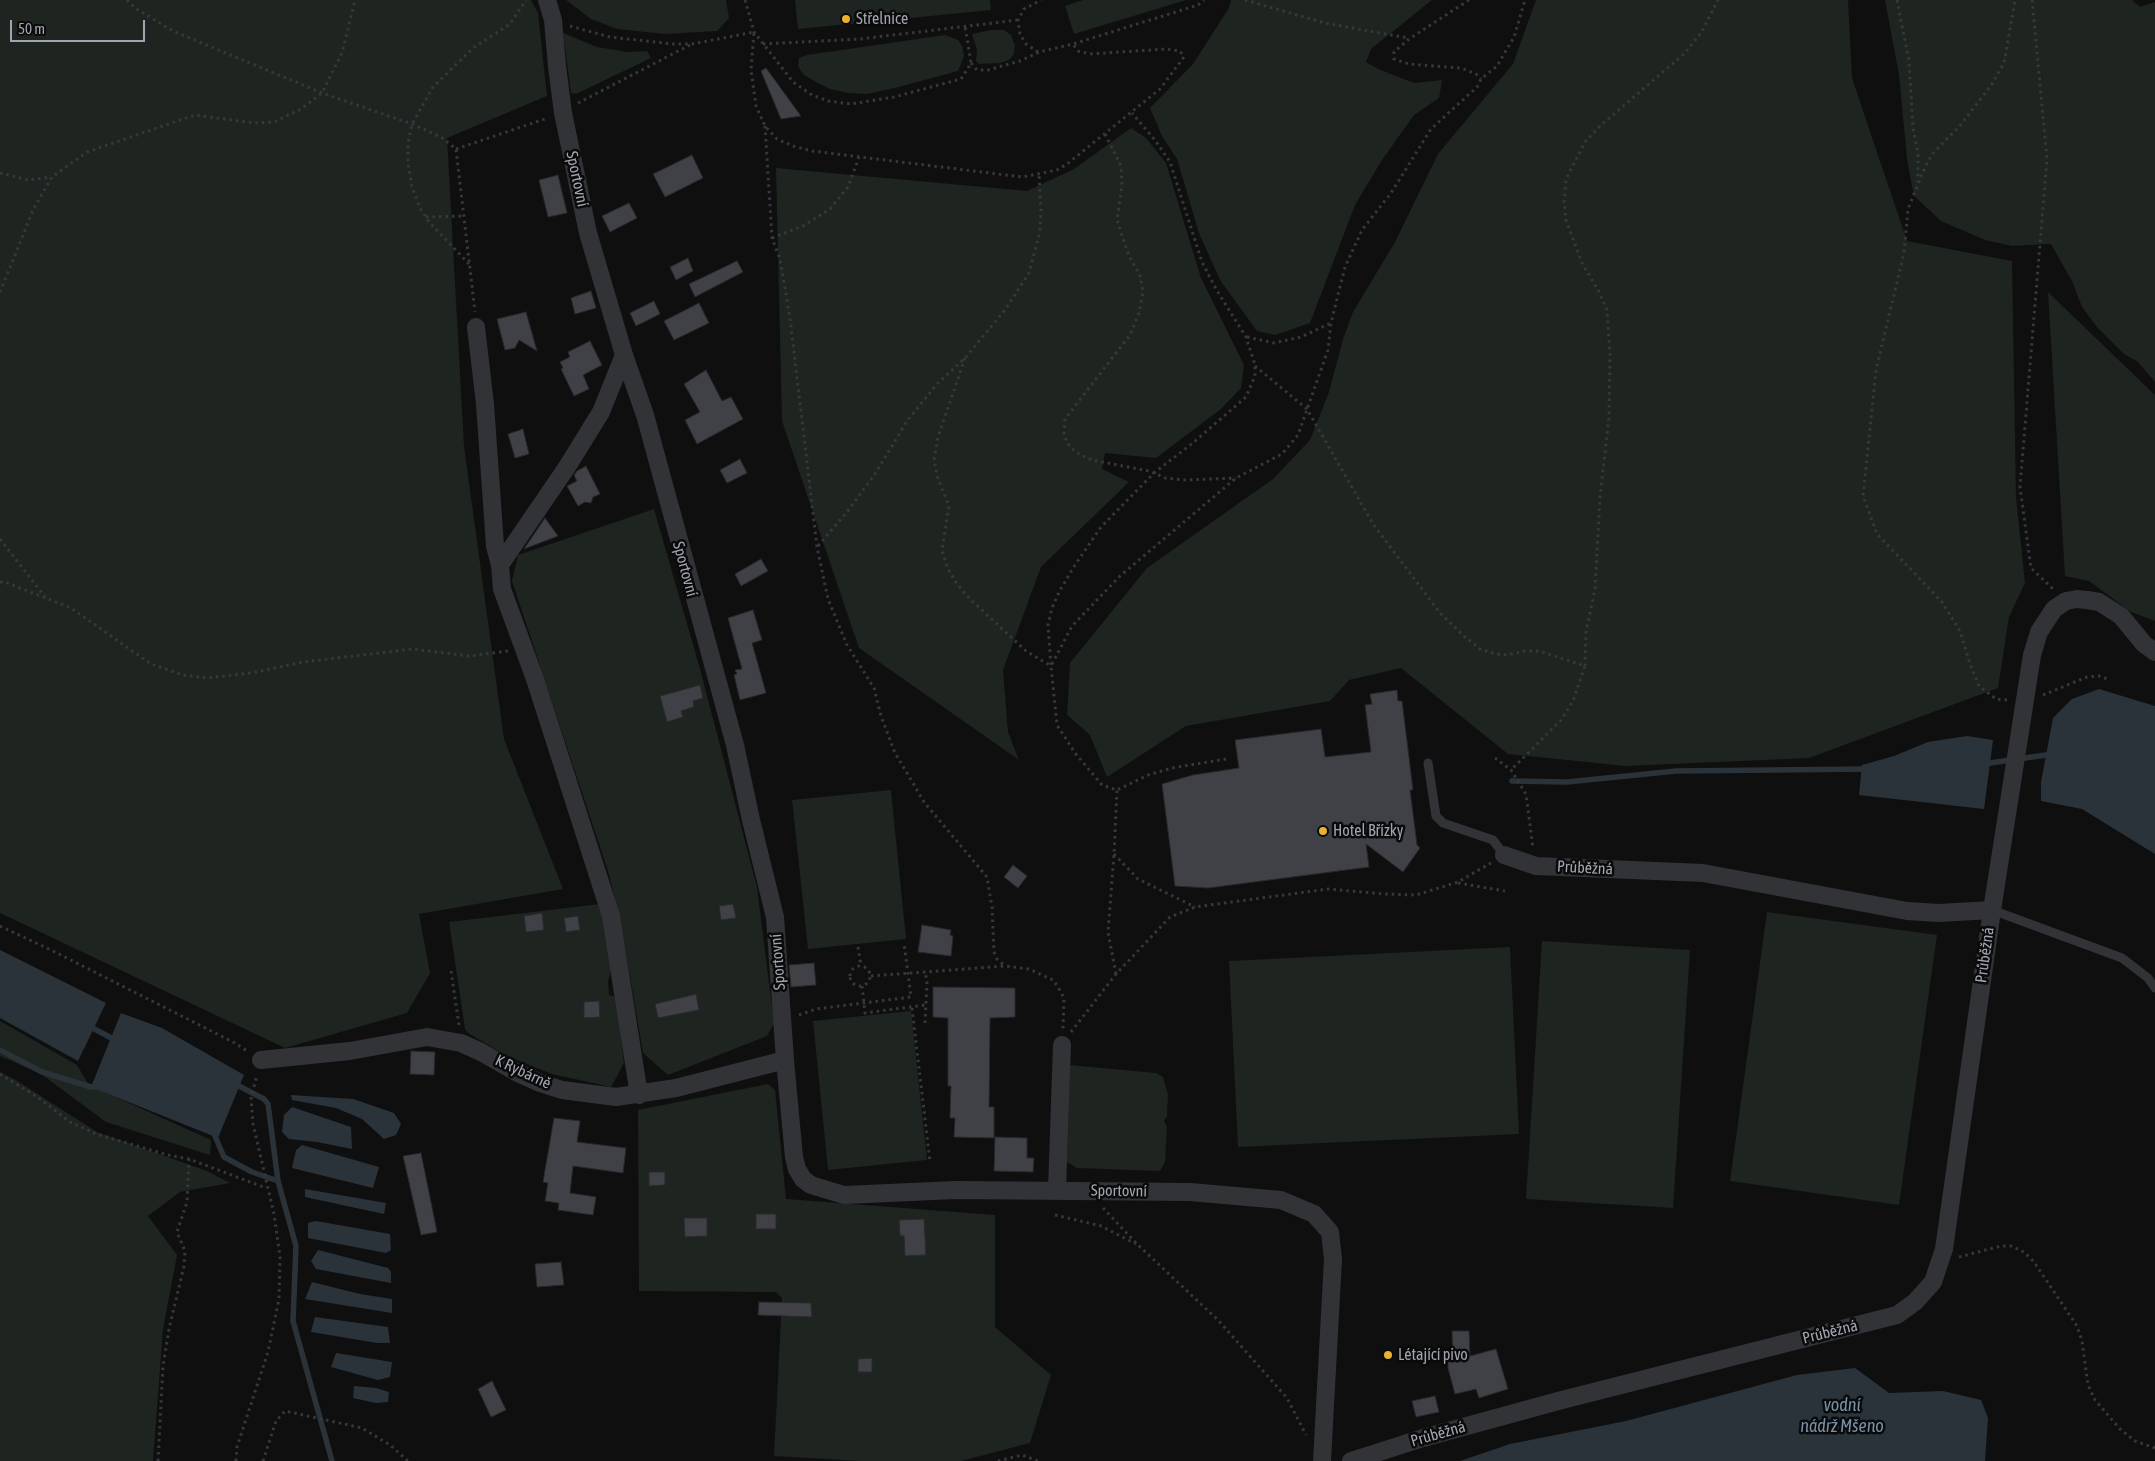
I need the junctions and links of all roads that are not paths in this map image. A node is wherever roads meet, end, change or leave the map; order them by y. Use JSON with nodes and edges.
{"nodes":[{"id":1,"x":547,"y":0,"type":"edge"},
{"id":2,"x":476,"y":326,"type":"road end"},
{"id":3,"x":624,"y":355,"type":"junction"},
{"id":4,"x":500,"y":565,"type":"junction"},
{"id":5,"x":2155,"y":652,"type":"edge"},
{"id":6,"x":1428,"y":763,"type":"dead end"},
{"id":7,"x":1504,"y":855,"type":"joint"},
{"id":8,"x":1992,"y":910,"type":"junction"},
{"id":9,"x":2155,"y":988,"type":"edge"},
{"id":10,"x":1062,"y":1045,"type":"road end"},
{"id":11,"x":261,"y":1060,"type":"road end"},
{"id":12,"x":785,"y":1060,"type":"junction"},
{"id":13,"x":639,"y":1095,"type":"junction"},
{"id":14,"x":1057,"y":1189,"type":"junction"},
{"id":15,"x":1322,"y":1461,"type":"edge"},
{"id":16,"x":1351,"y":1461,"type":"edge"}],
"edges":[{"from":1,"to":3,"type":"street","name":"Sportovní"},
{"from":2,"to":4,"type":"street"},
{"from":3,"to":4,"type":"street"},
{"from":3,"to":12,"type":"street","name":"Sportovní"},
{"from":4,"to":13,"type":"street"},
{"from":5,"to":8,"type":"street","name":"Průběžná"},
{"from":6,"to":7,"type":"lane"},
{"from":7,"to":8,"type":"street","name":"Průběžná"},
{"from":8,"to":9,"type":"lane"},
{"from":8,"to":16,"type":"street","name":"Průběžná"},
{"from":10,"to":14,"type":"street"},
{"from":11,"to":13,"type":"street","name":"K Rybárně"},
{"from":12,"to":13,"type":"street","name":"K Rybárně"},
{"from":12,"to":14,"type":"street","name":"Sportovní"},
{"from":14,"to":15,"type":"street","name":"Sportovní"}]}
